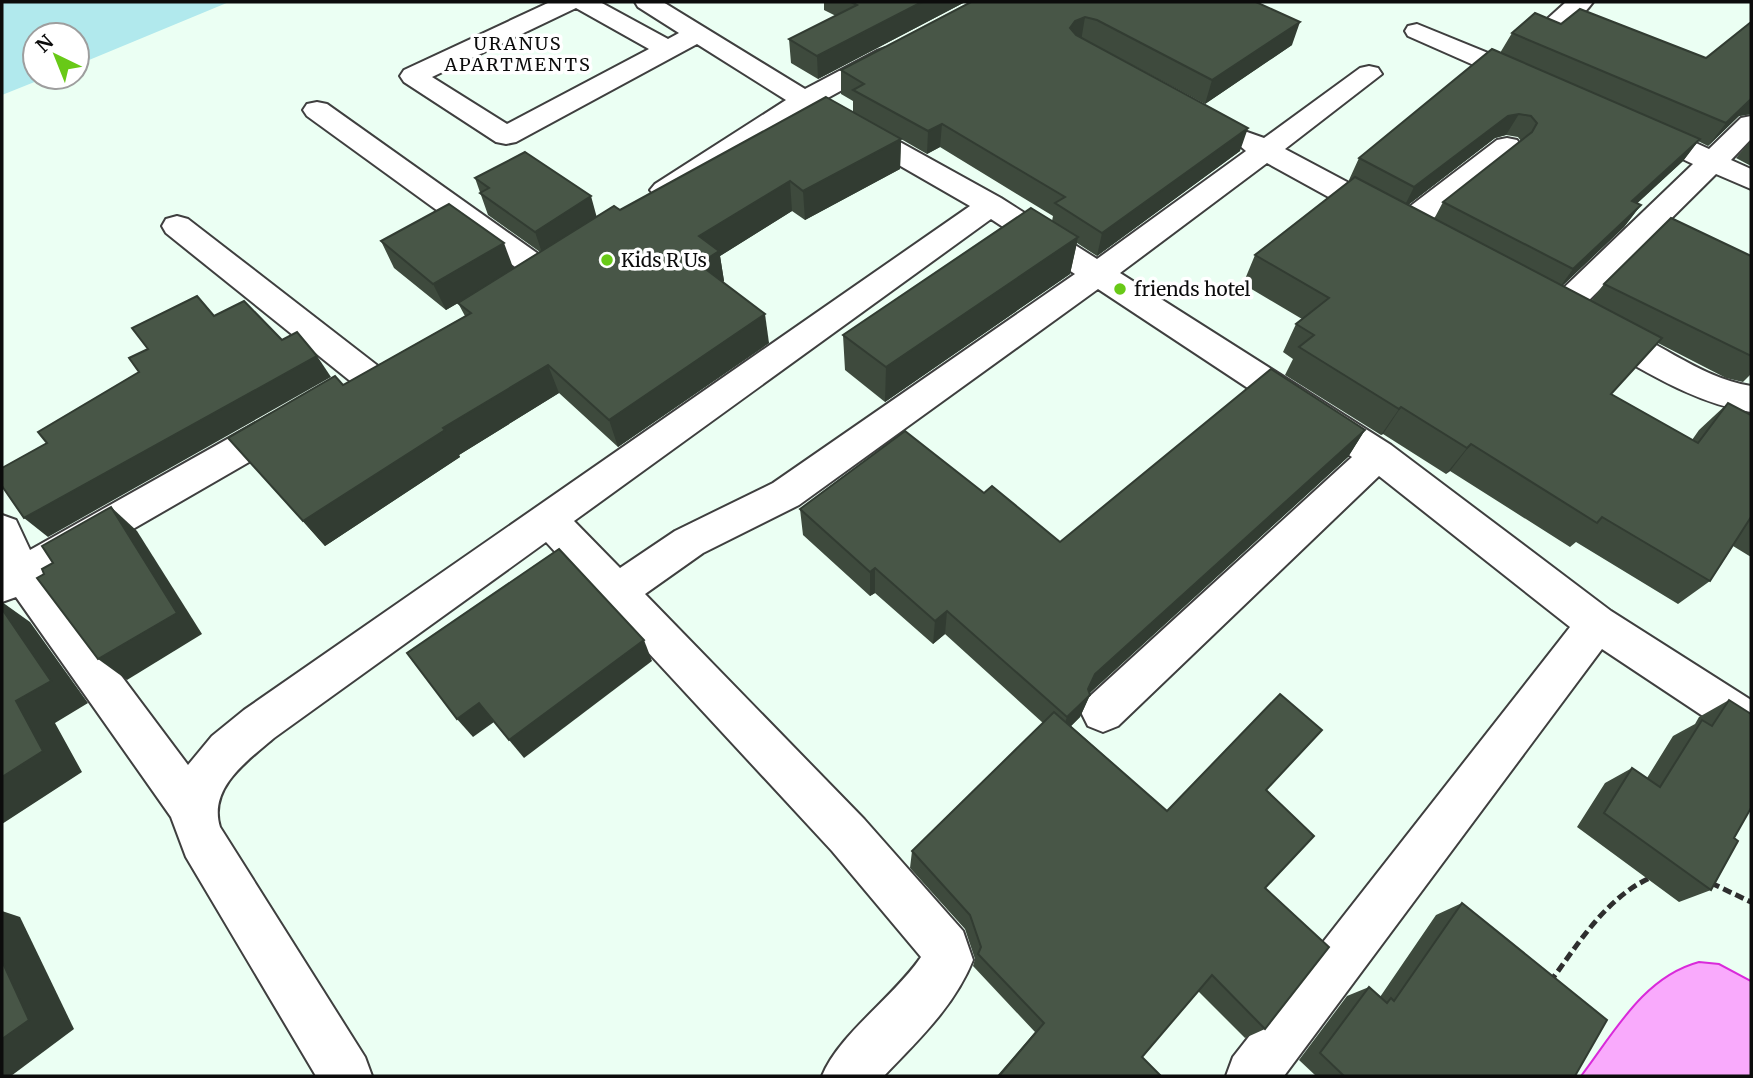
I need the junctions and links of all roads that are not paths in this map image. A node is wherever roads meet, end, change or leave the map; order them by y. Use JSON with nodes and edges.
{"nodes":[{"id":1,"x":569,"y":2,"type":"edge"},
{"id":2,"x":583,"y":2,"type":"edge"},
{"id":3,"x":648,"y":2,"type":"edge"},
{"id":4,"x":1581,"y":2,"type":"edge"},
{"id":5,"x":1557,"y":21,"type":"edge"},
{"id":6,"x":1417,"y":31,"type":"dead end"},
{"id":7,"x":698,"y":33,"type":"junction"},
{"id":8,"x":902,"y":48,"type":"edge"},
{"id":9,"x":668,"y":49,"type":"junction"},
{"id":10,"x":1369,"y":74,"type":"dead end"},
{"id":11,"x":1553,"y":90,"type":"edge"},
{"id":12,"x":804,"y":100,"type":"junction"},
{"id":13,"x":317,"y":110,"type":"dead end"},
{"id":14,"x":1615,"y":117,"type":"edge"},
{"id":15,"x":1751,"y":124,"type":"edge"},
{"id":16,"x":1221,"y":126,"type":"edge"},
{"id":17,"x":1507,"y":146,"type":"dead end"},
{"id":18,"x":1267,"y":151,"type":"junction"},
{"id":19,"x":1714,"y":160,"type":"junction"},
{"id":20,"x":1751,"y":180,"type":"edge"},
{"id":21,"x":643,"y":204,"type":"edge"},
{"id":22,"x":991,"y":205,"type":"junction"},
{"id":23,"x":177,"y":226,"type":"dead end"},
{"id":24,"x":540,"y":271,"type":"edge"},
{"id":25,"x":1096,"y":275,"type":"junction"},
{"id":26,"x":1751,"y":399,"type":"edge"},
{"id":27,"x":1378,"y":455,"type":"junction"},
{"id":28,"x":548,"y":519,"type":"junction"},
{"id":29,"x":2,"y":531,"type":"edge"},
{"id":30,"x":12,"y":579,"type":"edge"},
{"id":31,"x":617,"y":591,"type":"junction"},
{"id":32,"x":1597,"y":624,"type":"junction"},
{"id":33,"x":1103,"y":712,"type":"dead end"},
{"id":34,"x":1751,"y":724,"type":"edge"},
{"id":35,"x":194,"y":810,"type":"junction"},
{"id":36,"x":346,"y":1076,"type":"edge"},
{"id":37,"x":848,"y":1076,"type":"edge"},
{"id":38,"x":1252,"y":1076,"type":"edge"}],
"edges":[{"from":1,"to":9,"type":"street"},
{"from":2,"to":9,"type":"street"},
{"from":3,"to":7,"type":"street"},
{"from":4,"to":5,"type":"street"},
{"from":6,"to":11,"type":"street"},
{"from":7,"to":9,"type":"street"},
{"from":7,"to":12,"type":"street"},
{"from":8,"to":12,"type":"street"},
{"from":10,"to":18,"type":"street"},
{"from":12,"to":21,"type":"street"},
{"from":12,"to":22,"type":"street"},
{"from":13,"to":24,"type":"street"},
{"from":14,"to":19,"type":"street"},
{"from":15,"to":19,"type":"street"},
{"from":16,"to":18,"type":"street"},
{"from":17,"to":18,"type":"street"},
{"from":18,"to":25,"type":"street"},
{"from":19,"to":20,"type":"street"},
{"from":19,"to":26,"type":"street"},
{"from":22,"to":25,"type":"street"},
{"from":22,"to":28,"type":"street"},
{"from":23,"to":30,"type":"street"},
{"from":25,"to":27,"type":"street"},
{"from":25,"to":31,"type":"street"},
{"from":27,"to":32,"type":"street"},
{"from":27,"to":33,"type":"street"},
{"from":28,"to":31,"type":"street"},
{"from":28,"to":35,"type":"street"},
{"from":29,"to":30,"type":"street"},
{"from":30,"to":35,"type":"street"},
{"from":31,"to":37,"type":"street"},
{"from":32,"to":34,"type":"street"},
{"from":32,"to":38,"type":"street"},
{"from":35,"to":36,"type":"street"}]}
